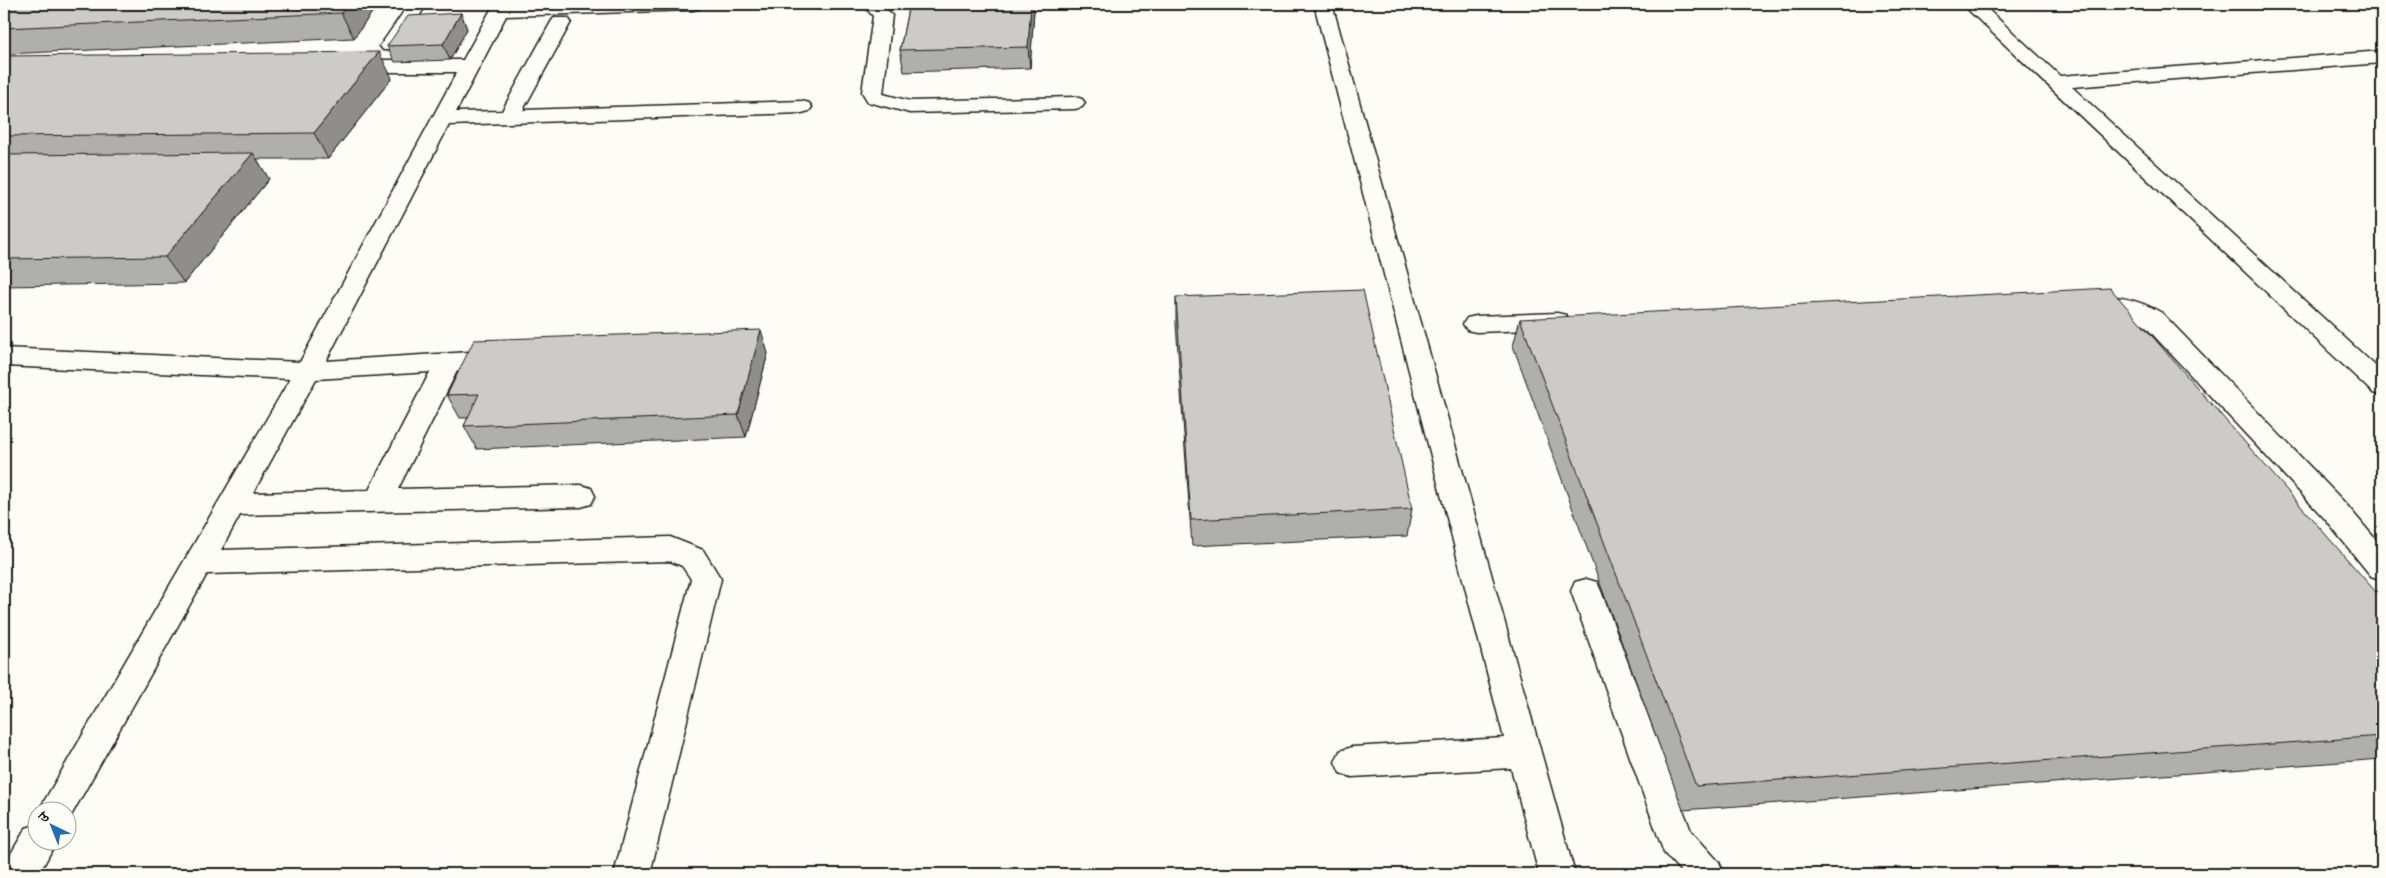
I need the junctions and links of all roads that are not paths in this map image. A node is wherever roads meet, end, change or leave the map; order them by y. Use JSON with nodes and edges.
{"nodes":[{"id":1,"x":418,"y":4,"type":"edge"},
{"id":2,"x":694,"y":4,"type":"edge"},
{"id":3,"x":871,"y":4,"type":"edge"},
{"id":4,"x":1323,"y":4,"type":"edge"},
{"id":5,"x":1971,"y":4,"type":"edge"},
{"id":6,"x":2376,"y":4,"type":"edge"},
{"id":7,"x":2382,"y":7,"type":"edge"},
{"id":8,"x":567,"y":11,"type":"edge"},
{"id":9,"x":498,"y":13,"type":"edge"},
{"id":10,"x":635,"y":19,"type":"dead end"},
{"id":11,"x":2382,"y":57,"type":"edge"},
{"id":12,"x":329,"y":66,"type":"edge"},
{"id":13,"x":377,"y":66,"type":"junction"},
{"id":14,"x":469,"y":66,"type":"junction"},
{"id":15,"x":2055,"y":82,"type":"junction"},
{"id":16,"x":1075,"y":103,"type":"dead end"},
{"id":17,"x":802,"y":107,"type":"dead end"},
{"id":18,"x":510,"y":116,"type":"junction"},
{"id":19,"x":441,"y":119,"type":"junction"},
{"id":20,"x":2068,"y":304,"type":"edge"},
{"id":21,"x":1585,"y":320,"type":"edge"},
{"id":22,"x":1476,"y":324,"type":"dead end"},
{"id":23,"x":4,"y":357,"type":"edge"},
{"id":24,"x":526,"y":357,"type":"edge"},
{"id":25,"x":448,"y":362,"type":"junction"},
{"id":26,"x":308,"y":371,"type":"junction"},
{"id":27,"x":2382,"y":387,"type":"edge"},
{"id":28,"x":580,"y":496,"type":"dead end"},
{"id":29,"x":378,"y":501,"type":"junction"},
{"id":30,"x":232,"y":504,"type":"junction"},
{"id":31,"x":199,"y":562,"type":"junction"},
{"id":32,"x":2382,"y":568,"type":"edge"},
{"id":33,"x":1586,"y":591,"type":"dead end"},
{"id":34,"x":1524,"y":752,"type":"junction"},
{"id":35,"x":1352,"y":762,"type":"dead end"},
{"id":36,"x":62,"y":800,"type":"edge"},
{"id":37,"x":33,"y":850,"type":"edge"},
{"id":38,"x":19,"y":874,"type":"edge"},
{"id":39,"x":632,"y":874,"type":"edge"},
{"id":40,"x":1558,"y":874,"type":"edge"},
{"id":41,"x":1706,"y":874,"type":"edge"}],
"edges":[{"from":1,"to":13,"type":"lane"},
{"from":2,"to":8,"type":"lane"},
{"from":3,"to":16,"type":"lane"},
{"from":4,"to":34,"type":"lane"},
{"from":5,"to":15,"type":"lane"},
{"from":6,"to":7,"type":"lane"},
{"from":8,"to":9,"type":"lane"},
{"from":8,"to":10,"type":"lane"},
{"from":8,"to":18,"type":"lane"},
{"from":9,"to":14,"type":"lane"},
{"from":11,"to":15,"type":"lane"},
{"from":12,"to":13,"type":"lane"},
{"from":13,"to":14,"type":"lane"},
{"from":14,"to":19,"type":"lane"},
{"from":15,"to":27,"type":"lane"},
{"from":17,"to":18,"type":"lane"},
{"from":18,"to":19,"type":"lane"},
{"from":19,"to":26,"type":"lane"},
{"from":20,"to":32,"type":"lane"},
{"from":21,"to":22,"type":"lane"},
{"from":23,"to":26,"type":"lane"},
{"from":24,"to":25,"type":"lane"},
{"from":25,"to":26,"type":"lane"},
{"from":25,"to":29,"type":"lane"},
{"from":26,"to":30,"type":"lane"},
{"from":28,"to":29,"type":"lane"},
{"from":29,"to":30,"type":"lane"},
{"from":30,"to":31,"type":"lane"},
{"from":31,"to":36,"type":"lane"},
{"from":31,"to":39,"type":"lane"},
{"from":33,"to":41,"type":"lane"},
{"from":34,"to":35,"type":"lane"},
{"from":34,"to":40,"type":"lane"},
{"from":37,"to":38,"type":"lane"}]}
